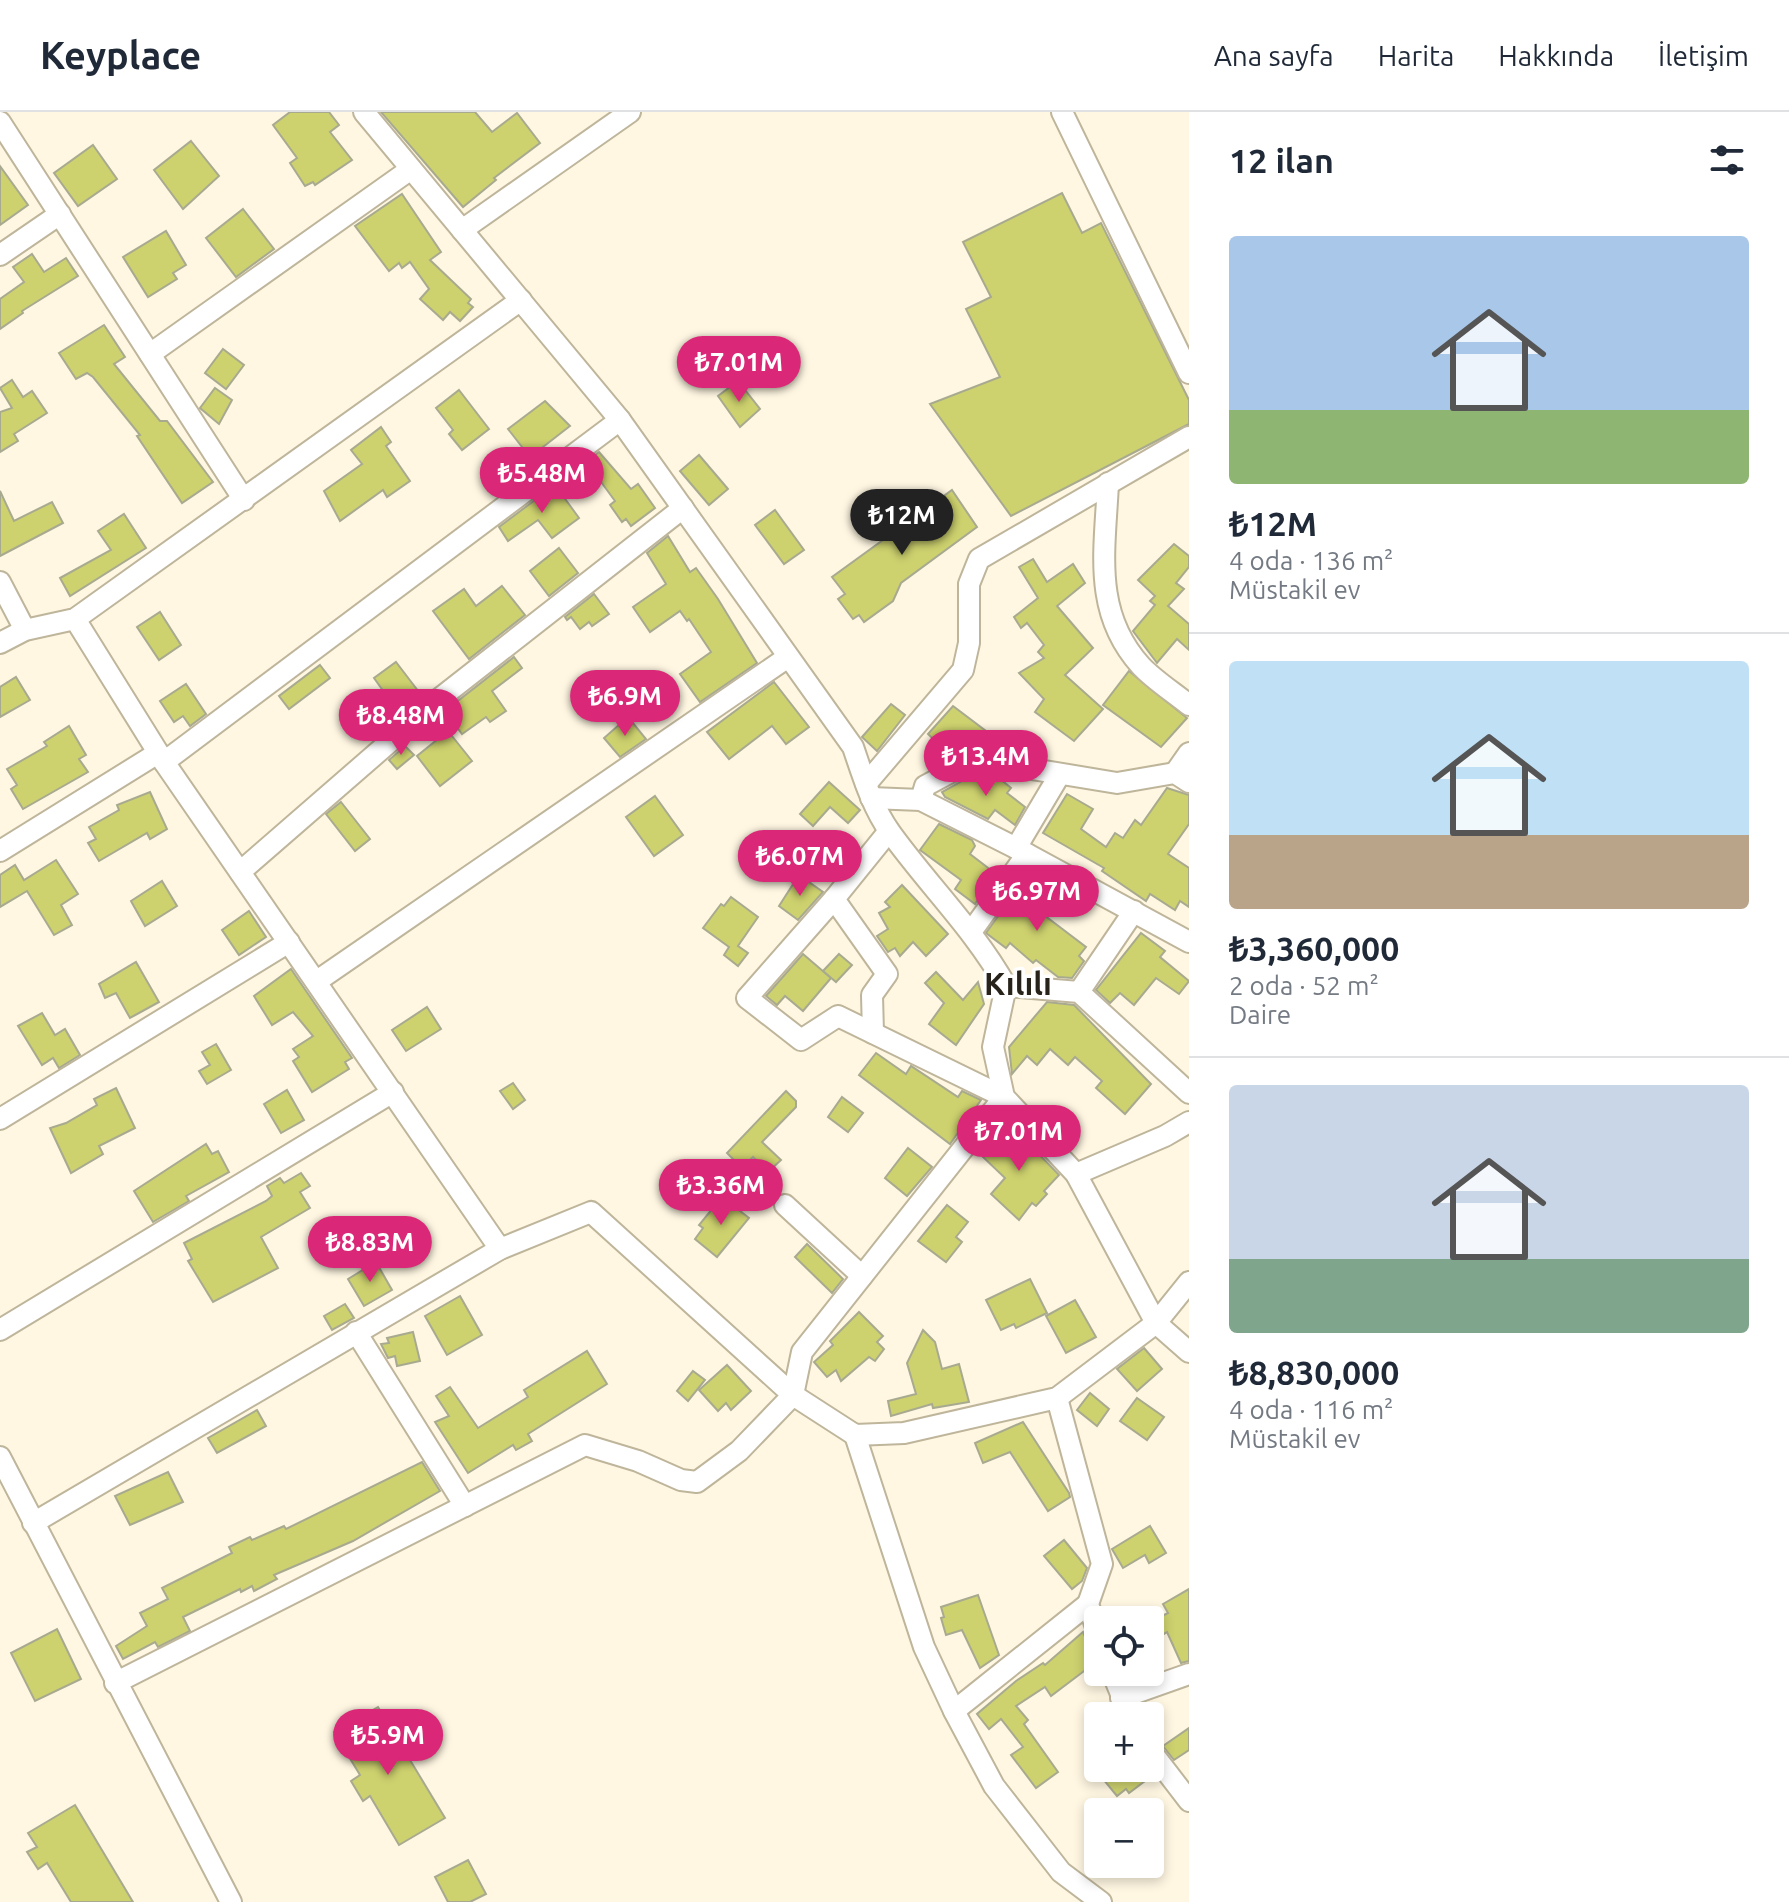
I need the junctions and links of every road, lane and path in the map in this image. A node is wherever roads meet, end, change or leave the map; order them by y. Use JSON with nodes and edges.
{"nodes":[{"id":1,"x":364,"y":112,"type":"edge"},
{"id":2,"x":630,"y":112,"type":"edge"},
{"id":3,"x":1062,"y":112,"type":"edge"},
{"id":4,"x":0,"y":122,"type":"edge"},
{"id":5,"x":411,"y":169,"type":"junction"},
{"id":6,"x":60,"y":214,"type":"junction"},
{"id":7,"x":462,"y":230,"type":"junction"},
{"id":8,"x":0,"y":255,"type":"edge"},
{"id":9,"x":521,"y":300,"type":"junction"},
{"id":10,"x":150,"y":354,"type":"junction"},
{"id":11,"x":1189,"y":373,"type":"edge"},
{"id":12,"x":620,"y":420,"type":"junction"},
{"id":13,"x":1189,"y":437,"type":"edge"},
{"id":14,"x":1108,"y":483,"type":"junction"},
{"id":15,"x":244,"y":500,"type":"junction"},
{"id":16,"x":683,"y":508,"type":"junction"},
{"id":17,"x":0,"y":582,"type":"edge"},
{"id":18,"x":75,"y":619,"type":"junction"},
{"id":19,"x":25,"y":630,"type":"junction"},
{"id":20,"x":0,"y":643,"type":"edge"},
{"id":21,"x":788,"y":657,"type":"junction"},
{"id":22,"x":1189,"y":705,"type":"edge"},
{"id":23,"x":1189,"y":753,"type":"edge"},
{"id":24,"x":161,"y":757,"type":"junction"},
{"id":25,"x":1060,"y":774,"type":"junction"},
{"id":26,"x":1182,"y":778,"type":"edge"},
{"id":27,"x":868,"y":791,"type":"junction"},
{"id":28,"x":921,"y":800,"type":"junction"},
{"id":29,"x":889,"y":831,"type":"junction"},
{"id":30,"x":0,"y":851,"type":"edge"},
{"id":31,"x":1022,"y":851,"type":"junction"},
{"id":32,"x":240,"y":872,"type":"junction"},
{"id":33,"x":834,"y":899,"type":"junction"},
{"id":34,"x":1134,"y":911,"type":"junction"},
{"id":35,"x":971,"y":932,"type":"junction"},
{"id":36,"x":289,"y":942,"type":"junction"},
{"id":37,"x":1189,"y":942,"type":"edge"},
{"id":38,"x":317,"y":981,"type":"junction"},
{"id":39,"x":1006,"y":986,"type":"junction"},
{"id":40,"x":1079,"y":992,"type":"junction"},
{"id":41,"x":873,"y":1033,"type":"junction"},
{"id":42,"x":393,"y":1092,"type":"junction"},
{"id":43,"x":1189,"y":1093,"type":"edge"},
{"id":44,"x":1004,"y":1097,"type":"junction"},
{"id":45,"x":0,"y":1119,"type":"edge"},
{"id":46,"x":1189,"y":1122,"type":"edge"},
{"id":47,"x":1076,"y":1174,"type":"junction"},
{"id":48,"x":785,"y":1205,"type":"dead end"},
{"id":49,"x":500,"y":1249,"type":"junction"},
{"id":50,"x":862,"y":1276,"type":"junction"},
{"id":51,"x":1189,"y":1282,"type":"edge"},
{"id":52,"x":1156,"y":1323,"type":"junction"},
{"id":53,"x":0,"y":1330,"type":"edge"},
{"id":54,"x":356,"y":1332,"type":"junction"},
{"id":55,"x":1189,"y":1352,"type":"edge"},
{"id":56,"x":793,"y":1395,"type":"junction"},
{"id":57,"x":1057,"y":1398,"type":"junction"},
{"id":58,"x":855,"y":1435,"type":"junction"},
{"id":59,"x":0,"y":1457,"type":"edge"},
{"id":60,"x":465,"y":1506,"type":"junction"},
{"id":61,"x":33,"y":1523,"type":"junction"},
{"id":62,"x":1088,"y":1604,"type":"joint"},
{"id":63,"x":1189,"y":1674,"type":"edge"},
{"id":64,"x":115,"y":1683,"type":"junction"},
{"id":65,"x":1135,"y":1702,"type":"edge"},
{"id":66,"x":954,"y":1711,"type":"junction"},
{"id":67,"x":1164,"y":1768,"type":"edge"},
{"id":68,"x":1189,"y":1801,"type":"edge"},
{"id":69,"x":231,"y":1902,"type":"edge"},
{"id":70,"x":1101,"y":1902,"type":"edge"}],
"edges":[{"from":1,"to":5,"type":"street"},
{"from":2,"to":7,"type":"street"},
{"from":3,"to":11,"type":"street"},
{"from":4,"to":6,"type":"street"},
{"from":5,"to":7,"type":"street"},
{"from":5,"to":10,"type":"street"},
{"from":6,"to":8,"type":"street"},
{"from":6,"to":10,"type":"street"},
{"from":7,"to":9,"type":"street"},
{"from":9,"to":12,"type":"street"},
{"from":9,"to":15,"type":"street"},
{"from":10,"to":15,"type":"street"},
{"from":12,"to":16,"type":"street"},
{"from":12,"to":24,"type":"street"},
{"from":13,"to":14,"type":"street"},
{"from":14,"to":22,"type":"street"},
{"from":14,"to":27,"type":"street"},
{"from":15,"to":18,"type":"street"},
{"from":16,"to":21,"type":"street"},
{"from":16,"to":32,"type":"street"},
{"from":17,"to":19,"type":"street"},
{"from":18,"to":19,"type":"street"},
{"from":18,"to":24,"type":"street"},
{"from":19,"to":20,"type":"street"},
{"from":21,"to":27,"type":"street"},
{"from":21,"to":38,"type":"street"},
{"from":23,"to":26,"type":"street"},
{"from":24,"to":30,"type":"street"},
{"from":24,"to":32,"type":"street"},
{"from":25,"to":26,"type":"street"},
{"from":25,"to":28,"type":"street"},
{"from":25,"to":31,"type":"street"},
{"from":27,"to":28,"type":"street"},
{"from":27,"to":29,"type":"street"},
{"from":28,"to":31,"type":"street"},
{"from":29,"to":33,"type":"street"},
{"from":29,"to":35,"type":"street"},
{"from":31,"to":34,"type":"street"},
{"from":31,"to":35,"type":"street"},
{"from":32,"to":36,"type":"street"},
{"from":33,"to":41,"type":"street"},
{"from":33,"to":41,"type":"street"},
{"from":34,"to":37,"type":"street"},
{"from":34,"to":40,"type":"street"},
{"from":35,"to":39,"type":"street"},
{"from":36,"to":38,"type":"street"},
{"from":36,"to":45,"type":"street"},
{"from":38,"to":42,"type":"street"},
{"from":39,"to":40,"type":"street"},
{"from":39,"to":44,"type":"street"},
{"from":40,"to":43,"type":"street"},
{"from":41,"to":44,"type":"street"},
{"from":42,"to":49,"type":"street"},
{"from":42,"to":53,"type":"street"},
{"from":44,"to":47,"type":"street"},
{"from":44,"to":50,"type":"street"},
{"from":46,"to":47,"type":"street"},
{"from":47,"to":52,"type":"street"},
{"from":48,"to":50,"type":"street"},
{"from":49,"to":54,"type":"street"},
{"from":49,"to":56,"type":"street"},
{"from":50,"to":56,"type":"street"},
{"from":51,"to":52,"type":"street"},
{"from":52,"to":55,"type":"street"},
{"from":52,"to":57,"type":"street"},
{"from":54,"to":60,"type":"street"},
{"from":54,"to":61,"type":"street"},
{"from":56,"to":58,"type":"street"},
{"from":56,"to":60,"type":"street"},
{"from":57,"to":58,"type":"street"},
{"from":57,"to":62,"type":"street"},
{"from":58,"to":66,"type":"street"},
{"from":59,"to":61,"type":"street"},
{"from":60,"to":64,"type":"street"},
{"from":61,"to":64,"type":"street"},
{"from":62,"to":66,"type":"street"},
{"from":63,"to":65,"type":"street"},
{"from":64,"to":69,"type":"street"},
{"from":66,"to":70,"type":"street"},
{"from":67,"to":68,"type":"street"}]}
